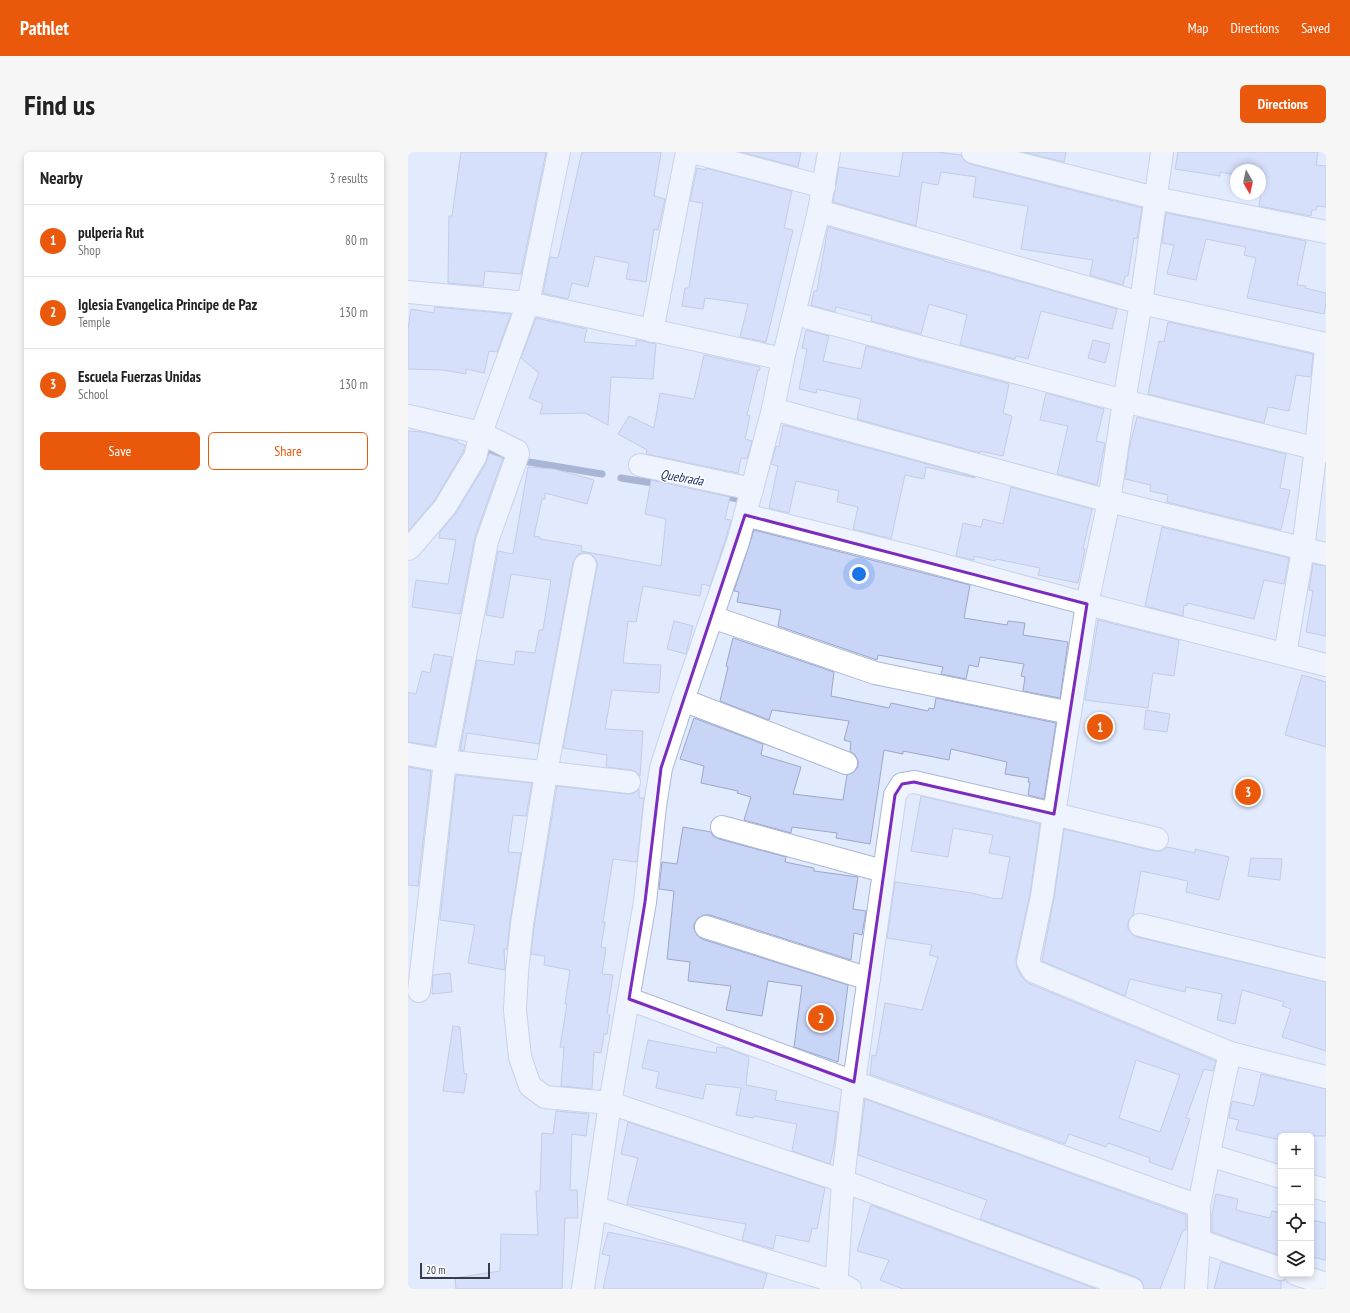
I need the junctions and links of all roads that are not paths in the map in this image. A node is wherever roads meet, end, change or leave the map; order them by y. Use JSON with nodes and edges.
{"nodes":[{"id":1,"x":559,"y":152,"type":"edge"},
{"id":2,"x":687,"y":152,"type":"edge"},
{"id":3,"x":693,"y":152,"type":"edge"},
{"id":4,"x":830,"y":152,"type":"edge"},
{"id":5,"x":973,"y":152,"type":"edge"},
{"id":6,"x":1162,"y":152,"type":"edge"},
{"id":7,"x":824,"y":187,"type":"junction"},
{"id":8,"x":1155,"y":198,"type":"junction"},
{"id":9,"x":819,"y":211,"type":"junction"},
{"id":10,"x":1326,"y":232,"type":"edge"},
{"id":11,"x":408,"y":292,"type":"edge"},
{"id":12,"x":528,"y":303,"type":"junction"},
{"id":13,"x":1141,"y":303,"type":"junction"},
{"id":14,"x":795,"y":314,"type":"junction"},
{"id":15,"x":652,"y":331,"type":"junction"},
{"id":16,"x":1326,"y":344,"type":"edge"},
{"id":17,"x":1326,"y":349,"type":"edge"},
{"id":18,"x":783,"y":359,"type":"junction"},
{"id":19,"x":1124,"y":402,"type":"junction"},
{"id":20,"x":773,"y":409,"type":"junction"},
{"id":21,"x":408,"y":416,"type":"edge"},
{"id":22,"x":481,"y":433,"type":"junction"},
{"id":23,"x":1321,"y":449,"type":"edge"},
{"id":24,"x":640,"y":465,"type":"dead end"},
{"id":25,"x":752,"y":489,"type":"junction"},
{"id":26,"x":1109,"y":501,"type":"junction"},
{"id":27,"x":745,"y":515,"type":"junction"},
{"id":28,"x":408,"y":548,"type":"edge"},
{"id":29,"x":1303,"y":549,"type":"junction"},
{"id":30,"x":1326,"y":554,"type":"edge"},
{"id":31,"x":585,"y":565,"type":"dead end"},
{"id":32,"x":1087,"y":604,"type":"junction"},
{"id":33,"x":712,"y":617,"type":"junction"},
{"id":34,"x":1285,"y":654,"type":"junction"},
{"id":35,"x":1326,"y":665,"type":"edge"},
{"id":36,"x":683,"y":700,"type":"junction"},
{"id":37,"x":1070,"y":713,"type":"junction"},
{"id":38,"x":408,"y":754,"type":"edge"},
{"id":39,"x":445,"y":761,"type":"junction"},
{"id":40,"x":846,"y":763,"type":"dead end"},
{"id":41,"x":546,"y":773,"type":"junction"},
{"id":42,"x":629,"y":782,"type":"dead end"},
{"id":43,"x":1054,"y":814,"type":"junction"},
{"id":44,"x":722,"y":827,"type":"dead end"},
{"id":45,"x":1157,"y":839,"type":"dead end"},
{"id":46,"x":883,"y":870,"type":"junction"},
{"id":47,"x":1140,"y":925,"type":"dead end"},
{"id":48,"x":706,"y":927,"type":"dead end"},
{"id":49,"x":1326,"y":970,"type":"edge"},
{"id":50,"x":869,"y":979,"type":"junction"},
{"id":51,"x":419,"y":991,"type":"dead end"},
{"id":52,"x":629,"y":999,"type":"junction"},
{"id":53,"x":1230,"y":1053,"type":"junction"},
{"id":54,"x":1326,"y":1077,"type":"edge"},
{"id":55,"x":854,"y":1082,"type":"junction"},
{"id":56,"x":610,"y":1103,"type":"junction"},
{"id":57,"x":1209,"y":1156,"type":"junction"},
{"id":58,"x":1278,"y":1176,"type":"edge"},
{"id":59,"x":843,"y":1181,"type":"junction"},
{"id":60,"x":1314,"y":1187,"type":"edge"},
{"id":61,"x":1326,"y":1190,"type":"edge"},
{"id":62,"x":1199,"y":1206,"type":"junction"},
{"id":63,"x":596,"y":1208,"type":"junction"},
{"id":64,"x":1199,"y":1241,"type":"junction"},
{"id":65,"x":1278,"y":1268,"type":"edge"},
{"id":66,"x":1305,"y":1277,"type":"edge"},
{"id":67,"x":1326,"y":1284,"type":"edge"},
{"id":68,"x":841,"y":1287,"type":"edge"},
{"id":69,"x":583,"y":1289,"type":"edge"},
{"id":70,"x":1132,"y":1289,"type":"edge"},
{"id":71,"x":1196,"y":1289,"type":"edge"}],
"edges":[{"from":1,"to":12,"type":"street"},
{"from":2,"to":15,"type":"street"},
{"from":3,"to":7,"type":"street"},
{"from":4,"to":7,"type":"street"},
{"from":5,"to":8,"type":"street"},
{"from":6,"to":8,"type":"street"},
{"from":7,"to":9,"type":"street"},
{"from":8,"to":10,"type":"street"},
{"from":8,"to":13,"type":"street"},
{"from":9,"to":13,"type":"street"},
{"from":9,"to":14,"type":"street"},
{"from":11,"to":12,"type":"street"},
{"from":12,"to":15,"type":"street"},
{"from":12,"to":22,"type":"street"},
{"from":13,"to":16,"type":"street"},
{"from":13,"to":19,"type":"street"},
{"from":14,"to":18,"type":"street"},
{"from":14,"to":19,"type":"street"},
{"from":15,"to":18,"type":"street"},
{"from":17,"to":23,"type":"street"},
{"from":18,"to":20,"type":"street"},
{"from":19,"to":23,"type":"street"},
{"from":19,"to":26,"type":"street"},
{"from":20,"to":25,"type":"street"},
{"from":20,"to":26,"type":"street"},
{"from":21,"to":22,"type":"street"},
{"from":22,"to":28,"type":"street"},
{"from":22,"to":39,"type":"street"},
{"from":23,"to":29,"type":"street"},
{"from":24,"to":25,"type":"street"},
{"from":25,"to":27,"type":"street"},
{"from":26,"to":29,"type":"street"},
{"from":26,"to":32,"type":"street"},
{"from":27,"to":32,"type":"street"},
{"from":27,"to":33,"type":"street"},
{"from":29,"to":30,"type":"street"},
{"from":29,"to":34,"type":"street"},
{"from":31,"to":41,"type":"street"},
{"from":32,"to":34,"type":"street"},
{"from":32,"to":37,"type":"street"},
{"from":33,"to":36,"type":"street"},
{"from":33,"to":37,"type":"street"},
{"from":34,"to":35,"type":"street"},
{"from":36,"to":40,"type":"street"},
{"from":36,"to":52,"type":"street"},
{"from":37,"to":43,"type":"street"},
{"from":38,"to":39,"type":"street"},
{"from":39,"to":41,"type":"street"},
{"from":39,"to":51,"type":"street"},
{"from":41,"to":42,"type":"street"},
{"from":41,"to":56,"type":"street"},
{"from":43,"to":45,"type":"street"},
{"from":43,"to":46,"type":"street"},
{"from":43,"to":53,"type":"street"},
{"from":44,"to":46,"type":"street"},
{"from":46,"to":50,"type":"street"},
{"from":47,"to":49,"type":"street"},
{"from":48,"to":50,"type":"street"},
{"from":50,"to":55,"type":"street"},
{"from":52,"to":55,"type":"street"},
{"from":52,"to":56,"type":"street"},
{"from":53,"to":54,"type":"street"},
{"from":53,"to":57,"type":"street"},
{"from":55,"to":59,"type":"street"},
{"from":55,"to":62,"type":"street"},
{"from":56,"to":59,"type":"street"},
{"from":56,"to":63,"type":"street"},
{"from":57,"to":58,"type":"street"},
{"from":57,"to":62,"type":"street"},
{"from":59,"to":68,"type":"street"},
{"from":59,"to":70,"type":"street"},
{"from":60,"to":61,"type":"street"},
{"from":62,"to":64,"type":"street"},
{"from":63,"to":68,"type":"street"},
{"from":63,"to":69,"type":"street"},
{"from":64,"to":65,"type":"street"},
{"from":64,"to":71,"type":"street"},
{"from":66,"to":67,"type":"street"}]}
